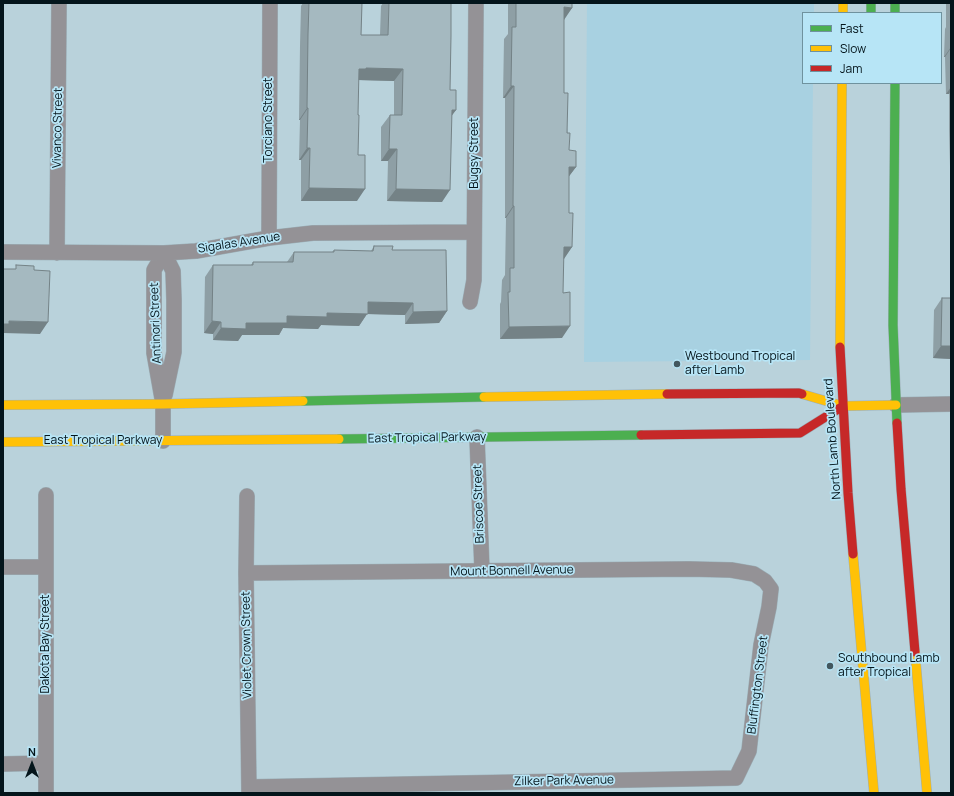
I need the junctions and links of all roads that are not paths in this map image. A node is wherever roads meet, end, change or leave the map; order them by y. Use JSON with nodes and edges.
{"nodes":[{"id":1,"x":60,"y":3,"type":"edge"},
{"id":2,"x":270,"y":3,"type":"edge"},
{"id":3,"x":476,"y":3,"type":"edge"},
{"id":4,"x":842,"y":84,"type":"edge"},
{"id":5,"x":895,"y":84,"type":"edge"},
{"id":6,"x":474,"y":232,"type":"junction"},
{"id":7,"x":269,"y":238,"type":"junction"},
{"id":8,"x":3,"y":252,"type":"edge"},
{"id":9,"x":57,"y":253,"type":"junction"},
{"id":10,"x":164,"y":253,"type":"junction"},
{"id":11,"x":470,"y":302,"type":"dead end"},
{"id":12,"x":163,"y":404,"type":"junction"},
{"id":13,"x":951,"y":404,"type":"edge"},
{"id":14,"x":3,"y":405,"type":"edge"},
{"id":15,"x":896,"y":405,"type":"junction"},
{"id":16,"x":843,"y":406,"type":"junction"},
{"id":17,"x":477,"y":437,"type":"junction"},
{"id":18,"x":163,"y":441,"type":"junction"},
{"id":19,"x":3,"y":442,"type":"edge"},
{"id":20,"x":46,"y":495,"type":"dead end"},
{"id":21,"x":247,"y":496,"type":"dead end"},
{"id":22,"x":3,"y":567,"type":"edge"},
{"id":23,"x":46,"y":567,"type":"junction"},
{"id":24,"x":482,"y":571,"type":"junction"},
{"id":25,"x":246,"y":574,"type":"junction"},
{"id":26,"x":771,"y":589,"type":"joint"},
{"id":27,"x":46,"y":763,"type":"junction"},
{"id":28,"x":3,"y":764,"type":"edge"},
{"id":29,"x":736,"y":778,"type":"joint"},
{"id":30,"x":249,"y":790,"type":"edge"},
{"id":31,"x":46,"y":793,"type":"edge"},
{"id":32,"x":874,"y":793,"type":"edge"},
{"id":33,"x":927,"y":793,"type":"edge"}],
"edges":[{"from":1,"to":9,"type":"street","name":"Vivanco Street"},
{"from":2,"to":7,"type":"street","name":"Torciano Street"},
{"from":3,"to":6,"type":"street","name":"Bugsy Street"},
{"from":4,"to":16,"type":"main road","name":"North Lamb Boulevard"},
{"from":5,"to":15,"type":"main road"},
{"from":6,"to":7,"type":"street","name":"Sigalas Avenue"},
{"from":6,"to":11,"type":"street","name":"Bugsy Street"},
{"from":7,"to":10,"type":"street","name":"Sigalas Avenue"},
{"from":8,"to":9,"type":"street","name":"Sigalas Avenue"},
{"from":9,"to":10,"type":"street","name":"Sigalas Avenue"},
{"from":10,"to":12,"type":"street","name":"Antinori Street"},
{"from":12,"to":14,"type":"main road"},
{"from":12,"to":16,"type":"main road"},
{"from":12,"to":18,"type":"street","name":"Antinori Street"},
{"from":13,"to":15,"type":"street"},
{"from":15,"to":16,"type":"main road"},
{"from":15,"to":33,"type":"main road"},
{"from":16,"to":17,"type":"main road","name":"East Tropical Parkway"},
{"from":16,"to":32,"type":"main road","name":"North Lamb Boulevard"},
{"from":17,"to":18,"type":"main road","name":"East Tropical Parkway"},
{"from":17,"to":24,"type":"street","name":"Briscoe Street"},
{"from":18,"to":19,"type":"main road","name":"East Tropical Parkway"},
{"from":20,"to":23,"type":"street","name":"Dakota Bay Street"},
{"from":21,"to":25,"type":"street","name":"Violet Crown Street"},
{"from":22,"to":23,"type":"street"},
{"from":23,"to":27,"type":"street","name":"Dakota Bay Street"},
{"from":24,"to":25,"type":"street","name":"Mount Bonnell Avenue"},
{"from":24,"to":26,"type":"street","name":"Mount Bonnell Avenue"},
{"from":25,"to":30,"type":"street","name":"Violet Crown Street"},
{"from":26,"to":29,"type":"street","name":"Bluffington Street"},
{"from":27,"to":28,"type":"street"},
{"from":27,"to":31,"type":"street","name":"Dakota Bay Street"},
{"from":29,"to":30,"type":"street","name":"Zilker Park Avenue"}]}
